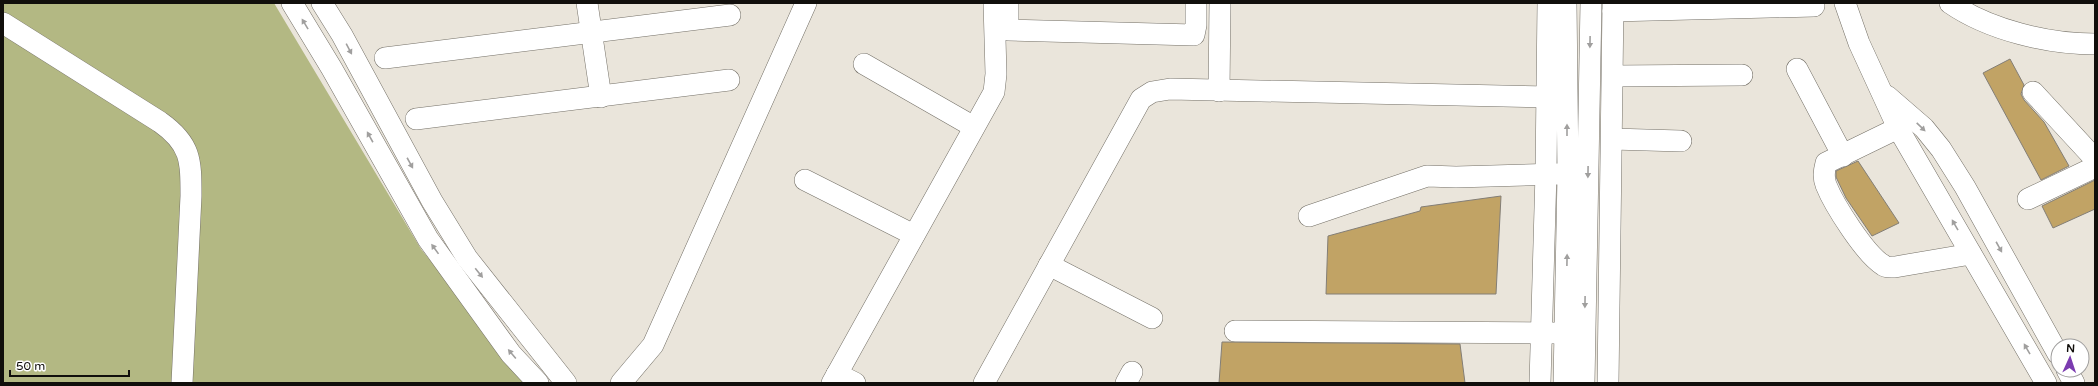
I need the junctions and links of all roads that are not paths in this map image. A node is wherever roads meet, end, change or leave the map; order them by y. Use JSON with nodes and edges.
{"nodes":[{"id":1,"x":292,"y":3,"type":"edge"},
{"id":2,"x":322,"y":3,"type":"edge"},
{"id":3,"x":587,"y":3,"type":"edge"},
{"id":4,"x":806,"y":3,"type":"edge"},
{"id":5,"x":994,"y":3,"type":"edge"},
{"id":6,"x":1008,"y":3,"type":"edge"},
{"id":7,"x":1196,"y":3,"type":"edge"},
{"id":8,"x":1220,"y":3,"type":"edge"},
{"id":9,"x":1548,"y":3,"type":"edge"},
{"id":10,"x":1566,"y":3,"type":"edge"},
{"id":11,"x":1591,"y":3,"type":"edge"},
{"id":12,"x":1845,"y":3,"type":"edge"},
{"id":13,"x":1950,"y":3,"type":"edge"},
{"id":14,"x":1814,"y":6,"type":"dead end"},
{"id":15,"x":1613,"y":7,"type":"edge"},
{"id":16,"x":730,"y":14,"type":"dead end"},
{"id":17,"x":3,"y":23,"type":"edge"},
{"id":18,"x":591,"y":32,"type":"junction"},
{"id":19,"x":2095,"y":44,"type":"edge"},
{"id":20,"x":385,"y":58,"type":"dead end"},
{"id":21,"x":864,"y":64,"type":"dead end"},
{"id":22,"x":1798,"y":69,"type":"dead end"},
{"id":23,"x":1742,"y":75,"type":"dead end"},
{"id":24,"x":1612,"y":76,"type":"junction"},
{"id":25,"x":729,"y":80,"type":"dead end"},
{"id":26,"x":1219,"y":91,"type":"junction"},
{"id":27,"x":1882,"y":91,"type":"junction"},
{"id":28,"x":2033,"y":92,"type":"dead end"},
{"id":29,"x":601,"y":97,"type":"junction"},
{"id":30,"x":1547,"y":97,"type":"junction"},
{"id":31,"x":416,"y":119,"type":"dead end"},
{"id":32,"x":974,"y":127,"type":"junction"},
{"id":33,"x":1898,"y":128,"type":"junction"},
{"id":34,"x":1612,"y":139,"type":"junction"},
{"id":35,"x":1681,"y":141,"type":"dead end"},
{"id":36,"x":1843,"y":156,"type":"junction"},
{"id":37,"x":2095,"y":159,"type":"edge"},
{"id":38,"x":2095,"y":167,"type":"edge"},
{"id":39,"x":1546,"y":174,"type":"junction"},
{"id":40,"x":1568,"y":174,"type":"junction"},
{"id":41,"x":805,"y":180,"type":"dead end"},
{"id":42,"x":2028,"y":199,"type":"dead end"},
{"id":43,"x":1309,"y":216,"type":"dead end"},
{"id":44,"x":914,"y":235,"type":"junction"},
{"id":45,"x":1972,"y":254,"type":"junction"},
{"id":46,"x":1049,"y":266,"type":"junction"},
{"id":47,"x":1152,"y":318,"type":"dead end"},
{"id":48,"x":1235,"y":331,"type":"dead end"},
{"id":49,"x":1566,"y":333,"type":"junction"},
{"id":50,"x":1542,"y":334,"type":"junction"},
{"id":51,"x":2050,"y":340,"type":"edge"},
{"id":52,"x":841,"y":380,"type":"edge"},
{"id":53,"x":182,"y":383,"type":"edge"},
{"id":54,"x":538,"y":383,"type":"edge"},
{"id":55,"x":566,"y":383,"type":"edge"},
{"id":56,"x":621,"y":383,"type":"edge"},
{"id":57,"x":984,"y":383,"type":"edge"},
{"id":58,"x":1540,"y":383,"type":"edge"},
{"id":59,"x":1577,"y":383,"type":"edge"},
{"id":60,"x":1613,"y":383,"type":"edge"},
{"id":61,"x":2046,"y":383,"type":"edge"}],
"edges":[{"from":54,"to":1,"type":"street","one_way":true},
{"from":2,"to":55,"type":"street","one_way":true},
{"from":3,"to":18,"type":"street"},
{"from":4,"to":56,"type":"street"},
{"from":5,"to":32,"type":"street"},
{"from":6,"to":7,"type":"street"},
{"from":8,"to":26,"type":"street"},
{"from":9,"to":30,"type":"street"},
{"from":40,"to":10,"type":"street","one_way":true},
{"from":11,"to":59,"type":"street","one_way":true},
{"from":12,"to":27,"type":"street"},
{"from":13,"to":19,"type":"street"},
{"from":14,"to":15,"type":"street"},
{"from":15,"to":24,"type":"street"},
{"from":16,"to":18,"type":"street"},
{"from":17,"to":53,"type":"street"},
{"from":18,"to":20,"type":"street"},
{"from":18,"to":29,"type":"street"},
{"from":21,"to":32,"type":"street"},
{"from":22,"to":36,"type":"street"},
{"from":23,"to":24,"type":"street"},
{"from":24,"to":34,"type":"street"},
{"from":25,"to":29,"type":"street"},
{"from":26,"to":30,"type":"street"},
{"from":26,"to":46,"type":"street"},
{"from":27,"to":33,"type":"street"},
{"from":27,"to":51,"type":"street","one_way":true},
{"from":28,"to":37,"type":"street"},
{"from":29,"to":31,"type":"street"},
{"from":30,"to":39,"type":"street"},
{"from":32,"to":44,"type":"street"},
{"from":33,"to":36,"type":"street"},
{"from":45,"to":33,"type":"street","one_way":true},
{"from":34,"to":35,"type":"street"},
{"from":34,"to":60,"type":"street"},
{"from":36,"to":45,"type":"street"},
{"from":38,"to":42,"type":"street"},
{"from":39,"to":40,"type":"street"},
{"from":39,"to":43,"type":"street"},
{"from":39,"to":50,"type":"street"},
{"from":49,"to":40,"type":"street","one_way":true},
{"from":41,"to":44,"type":"street"},
{"from":44,"to":52,"type":"street"},
{"from":61,"to":45,"type":"street","one_way":true},
{"from":46,"to":47,"type":"street"},
{"from":46,"to":57,"type":"street"},
{"from":48,"to":50,"type":"street"},
{"from":49,"to":50,"type":"street"},
{"from":49,"to":59,"type":"street"},
{"from":50,"to":58,"type":"street"},
{"from":59,"to":60,"type":"street"}]}
